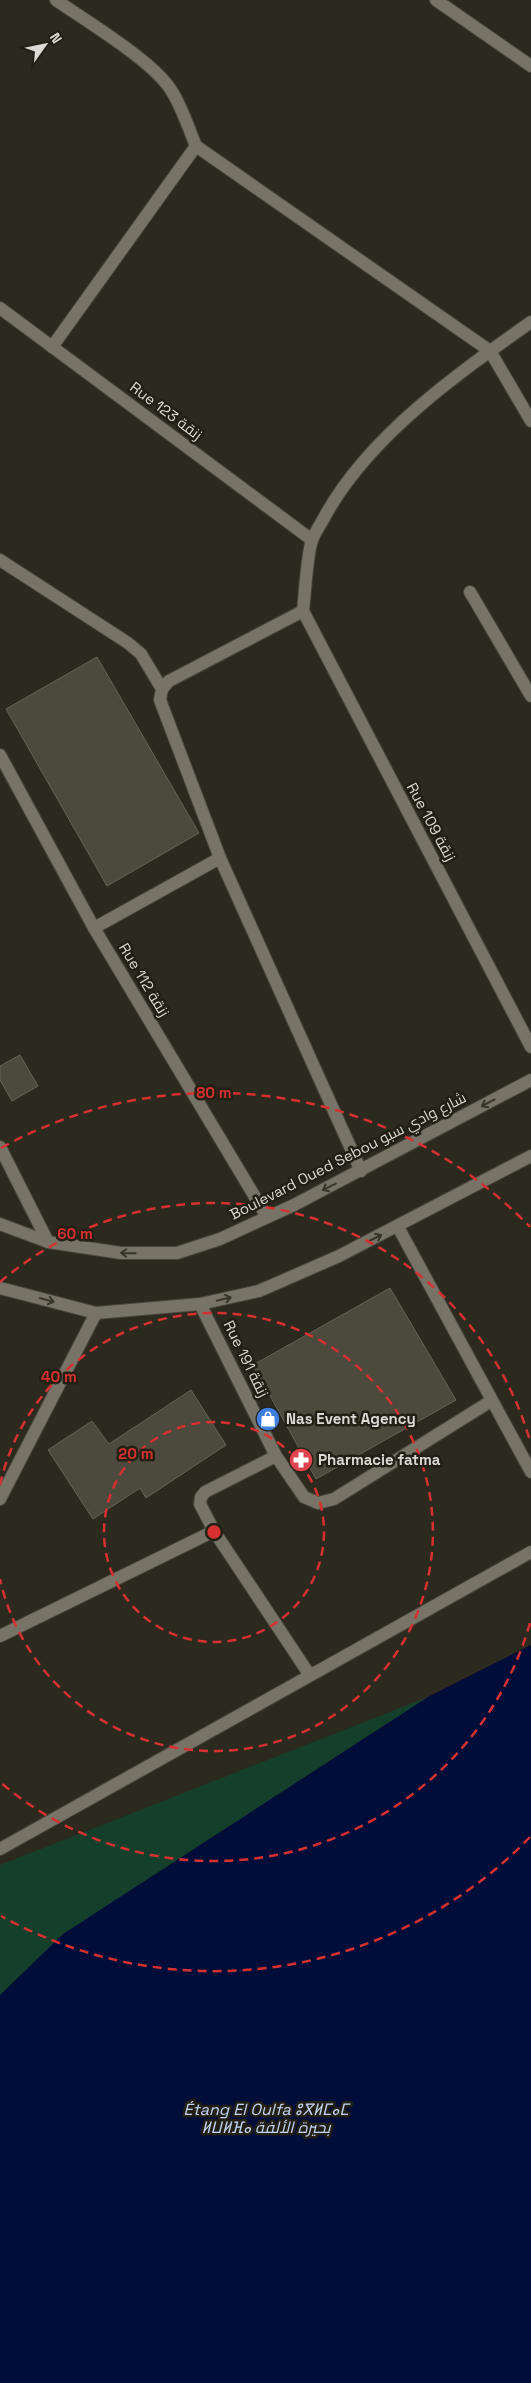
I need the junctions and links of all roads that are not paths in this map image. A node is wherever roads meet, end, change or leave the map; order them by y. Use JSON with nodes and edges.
{"nodes":[{"id":1,"x":56,"y":0,"type":"edge"},
{"id":2,"x":436,"y":0,"type":"edge"},
{"id":3,"x":531,"y":66,"type":"edge"},
{"id":4,"x":196,"y":146,"type":"junction"},
{"id":5,"x":0,"y":308,"type":"edge"},
{"id":6,"x":531,"y":322,"type":"edge"},
{"id":7,"x":52,"y":347,"type":"junction"},
{"id":8,"x":490,"y":351,"type":"junction"},
{"id":9,"x":531,"y":421,"type":"edge"},
{"id":10,"x":312,"y":540,"type":"junction"},
{"id":11,"x":0,"y":560,"type":"edge"},
{"id":12,"x":470,"y":592,"type":"dead end"},
{"id":13,"x":303,"y":611,"type":"junction"},
{"id":14,"x":162,"y":689,"type":"junction"},
{"id":15,"x":531,"y":696,"type":"edge"},
{"id":16,"x":0,"y":755,"type":"edge"},
{"id":17,"x":220,"y":858,"type":"junction"},
{"id":18,"x":94,"y":928,"type":"junction"},
{"id":19,"x":531,"y":1047,"type":"edge"},
{"id":20,"x":531,"y":1080,"type":"edge"},
{"id":21,"x":0,"y":1147,"type":"edge"},
{"id":22,"x":529,"y":1162,"type":"edge"},
{"id":23,"x":361,"y":1171,"type":"junction"},
{"id":24,"x":267,"y":1217,"type":"junction"},
{"id":25,"x":0,"y":1224,"type":"edge"},
{"id":26,"x":398,"y":1226,"type":"junction"},
{"id":27,"x":48,"y":1242,"type":"junction"},
{"id":28,"x":0,"y":1288,"type":"edge"},
{"id":29,"x":200,"y":1304,"type":"junction"},
{"id":30,"x":96,"y":1313,"type":"junction"},
{"id":31,"x":491,"y":1401,"type":"junction"},
{"id":32,"x":276,"y":1456,"type":"junction"},
{"id":33,"x":531,"y":1472,"type":"edge"},
{"id":34,"x":0,"y":1499,"type":"edge"},
{"id":35,"x":214,"y":1531,"type":"junction"},
{"id":36,"x":531,"y":1552,"type":"edge"},
{"id":37,"x":0,"y":1636,"type":"edge"},
{"id":38,"x":309,"y":1674,"type":"junction"},
{"id":39,"x":0,"y":1848,"type":"edge"}],
"edges":[{"from":1,"to":4,"type":"street"},
{"from":2,"to":3,"type":"street"},
{"from":4,"to":7,"type":"street"},
{"from":4,"to":8,"type":"street"},
{"from":5,"to":7,"type":"street","name":"Rue 123 زنقة"},
{"from":6,"to":8,"type":"street"},
{"from":7,"to":10,"type":"street","name":"Rue 123 زنقة"},
{"from":8,"to":9,"type":"street"},
{"from":8,"to":10,"type":"street"},
{"from":10,"to":13,"type":"street"},
{"from":11,"to":14,"type":"street"},
{"from":12,"to":15,"type":"street"},
{"from":13,"to":14,"type":"street"},
{"from":13,"to":19,"type":"street","name":"Rue 109 زنقة"},
{"from":14,"to":17,"type":"street"},
{"from":16,"to":18,"type":"street","name":"Rue 112 زنقة"},
{"from":17,"to":18,"type":"street"},
{"from":17,"to":23,"type":"street"},
{"from":18,"to":24,"type":"street","name":"Rue 112 زنقة"},
{"from":20,"to":23,"type":"street","name":"Boulevard Oued Sebou شارع وادي سبو","one_way":true},
{"from":21,"to":27,"type":"street"},
{"from":22,"to":26,"type":"street"},
{"from":23,"to":24,"type":"street","name":"Boulevard Oued Sebou شارع وادي سبو","one_way":true},
{"from":24,"to":27,"type":"street","name":"Boulevard Oued Sebou شارع وادي سبو","one_way":true},
{"from":25,"to":27,"type":"street","name":"Boulevard Oued Sebou شارع وادي سبو"},
{"from":29,"to":26,"type":"street","one_way":true},
{"from":26,"to":31,"type":"street"},
{"from":28,"to":30,"type":"street","one_way":true},
{"from":29,"to":30,"type":"street"},
{"from":29,"to":32,"type":"street","name":"Rue 191 زنقة"},
{"from":30,"to":34,"type":"street"},
{"from":31,"to":32,"type":"street","name":"Rue 191 زنقة"},
{"from":31,"to":33,"type":"street"},
{"from":32,"to":35,"type":"street"},
{"from":35,"to":37,"type":"street"},
{"from":35,"to":38,"type":"street"},
{"from":36,"to":38,"type":"street"},
{"from":38,"to":39,"type":"street"}]}
